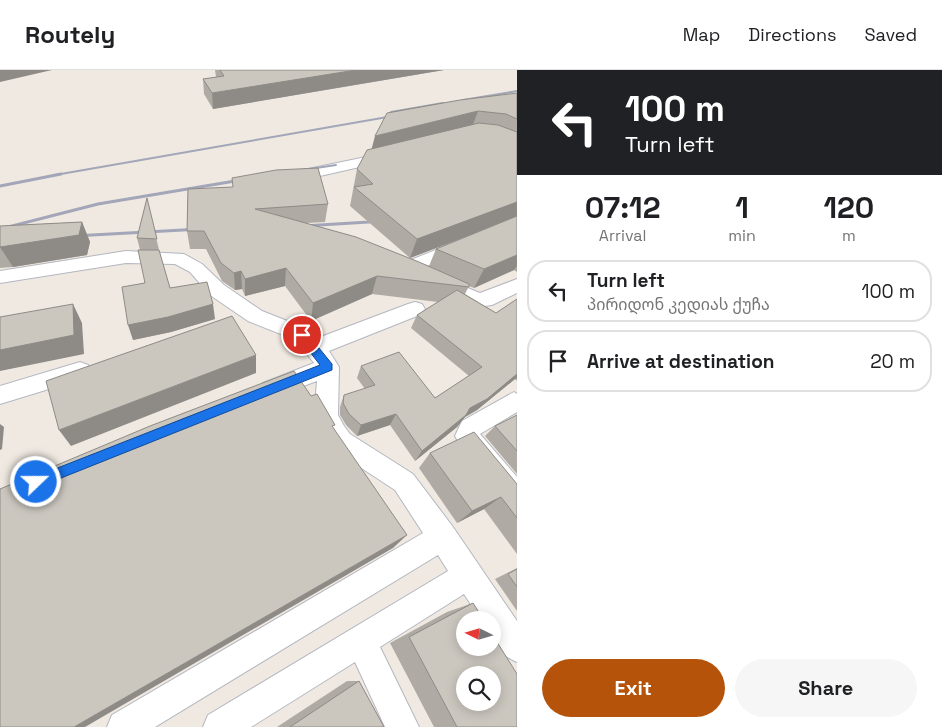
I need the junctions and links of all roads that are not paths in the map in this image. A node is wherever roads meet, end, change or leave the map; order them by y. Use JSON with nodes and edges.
{"nodes":[{"id":1,"x":404,"y":153,"type":"edge"},
{"id":2,"x":272,"y":182,"type":"edge"},
{"id":3,"x":517,"y":223,"type":"edge"},
{"id":4,"x":382,"y":256,"type":"edge"},
{"id":5,"x":407,"y":268,"type":"junction"},
{"id":6,"x":0,"y":277,"type":"edge"},
{"id":7,"x":517,"y":285,"type":"edge"},
{"id":8,"x":414,"y":310,"type":"dead end"},
{"id":9,"x":255,"y":316,"type":"junction"},
{"id":10,"x":230,"y":324,"type":"edge"},
{"id":11,"x":315,"y":350,"type":"junction"},
{"id":12,"x":96,"y":366,"type":"edge"},
{"id":13,"x":0,"y":395,"type":"edge"},
{"id":14,"x":255,"y":396,"type":"edge"},
{"id":15,"x":514,"y":402,"type":"dead end"},
{"id":16,"x":517,"y":496,"type":"edge"},
{"id":17,"x":443,"y":537,"type":"junction"},
{"id":18,"x":469,"y":574,"type":"junction"},
{"id":19,"x":361,"y":641,"type":"junction"},
{"id":20,"x":517,"y":647,"type":"edge"},
{"id":21,"x":124,"y":727,"type":"edge"},
{"id":22,"x":220,"y":727,"type":"edge"},
{"id":23,"x":402,"y":727,"type":"edge"}],
"edges":[{"from":1,"to":2,"type":"street"},
{"from":3,"to":5,"type":"street"},
{"from":4,"to":5,"type":"street"},
{"from":5,"to":7,"type":"street"},
{"from":6,"to":9,"type":"street"},
{"from":8,"to":11,"type":"street"},
{"from":9,"to":10,"type":"street"},
{"from":9,"to":11,"type":"street"},
{"from":11,"to":14,"type":"street"},
{"from":11,"to":17,"type":"street"},
{"from":12,"to":13,"type":"street"},
{"from":15,"to":16,"type":"street"},
{"from":17,"to":18,"type":"street"},
{"from":17,"to":21,"type":"street"},
{"from":18,"to":19,"type":"street"},
{"from":18,"to":20,"type":"street"},
{"from":19,"to":22,"type":"street"},
{"from":19,"to":23,"type":"street"}]}
